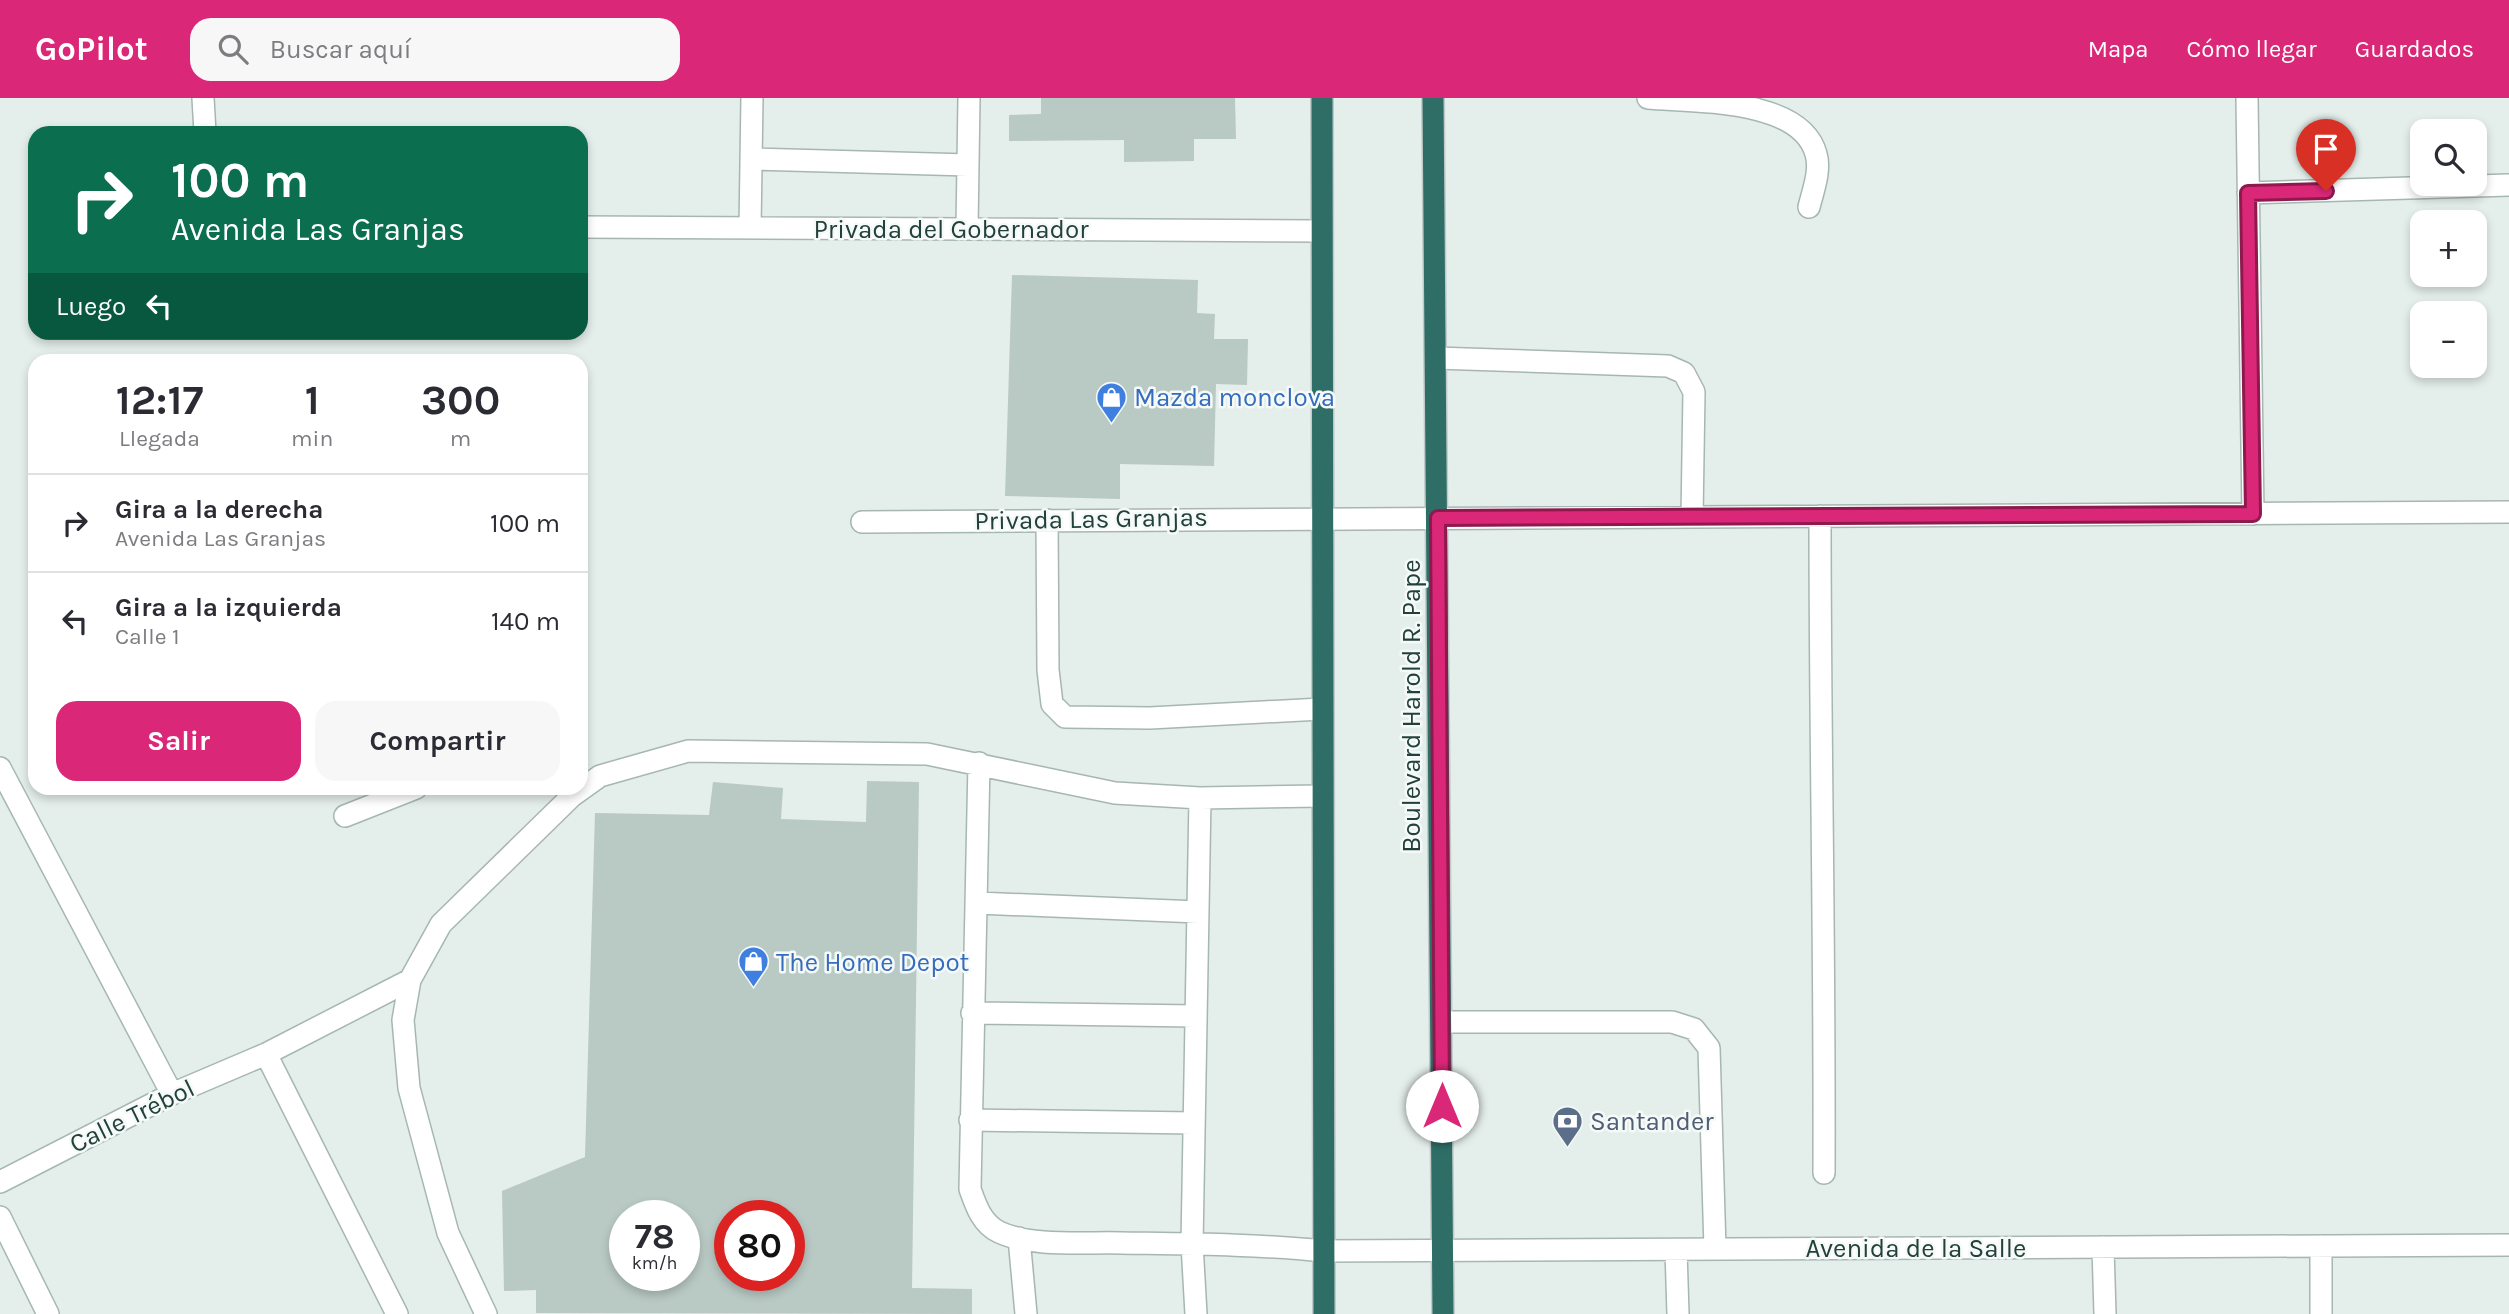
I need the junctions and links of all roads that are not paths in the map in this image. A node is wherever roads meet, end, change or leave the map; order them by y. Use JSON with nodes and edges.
{"nodes":[{"id":1,"x":203,"y":98,"type":"edge"},
{"id":2,"x":752,"y":98,"type":"edge"},
{"id":3,"x":969,"y":98,"type":"edge"},
{"id":4,"x":1322,"y":98,"type":"edge"},
{"id":5,"x":1433,"y":98,"type":"edge"},
{"id":6,"x":1648,"y":98,"type":"edge"},
{"id":7,"x":2247,"y":98,"type":"edge"},
{"id":8,"x":205,"y":126,"type":"edge"},
{"id":9,"x":751,"y":159,"type":"junction"},
{"id":10,"x":968,"y":165,"type":"junction"},
{"id":11,"x":2509,"y":184,"type":"edge"},
{"id":12,"x":2248,"y":193,"type":"junction"},
{"id":13,"x":1809,"y":207,"type":"dead end"},
{"id":14,"x":588,"y":227,"type":"edge"},
{"id":15,"x":750,"y":228,"type":"junction"},
{"id":16,"x":967,"y":229,"type":"junction"},
{"id":17,"x":1321,"y":231,"type":"junction"},
{"id":18,"x":1436,"y":358,"type":"junction"},
{"id":19,"x":2509,"y":512,"type":"edge"},
{"id":20,"x":2253,"y":514,"type":"junction"},
{"id":21,"x":1821,"y":516,"type":"junction"},
{"id":22,"x":1320,"y":517,"type":"junction"},
{"id":23,"x":1692,"y":517,"type":"junction"},
{"id":24,"x":1438,"y":518,"type":"junction"},
{"id":25,"x":1047,"y":520,"type":"junction"},
{"id":26,"x":862,"y":522,"type":"dead end"},
{"id":27,"x":1321,"y":709,"type":"junction"},
{"id":28,"x":979,"y":763,"type":"junction"},
{"id":29,"x":0,"y":768,"type":"edge"},
{"id":30,"x":590,"y":772,"type":"edge"},
{"id":31,"x":398,"y":795,"type":"edge"},
{"id":32,"x":573,"y":795,"type":"edge"},
{"id":33,"x":1321,"y":796,"type":"junction"},
{"id":34,"x":1200,"y":798,"type":"junction"},
{"id":35,"x":345,"y":816,"type":"dead end"},
{"id":36,"x":978,"y":904,"type":"junction"},
{"id":37,"x":1198,"y":912,"type":"junction"},
{"id":38,"x":410,"y":980,"type":"junction"},
{"id":39,"x":972,"y":1013,"type":"junction"},
{"id":40,"x":1196,"y":1016,"type":"junction"},
{"id":41,"x":1442,"y":1023,"type":"junction"},
{"id":42,"x":266,"y":1054,"type":"junction"},
{"id":43,"x":172,"y":1094,"type":"junction"},
{"id":44,"x":970,"y":1120,"type":"junction"},
{"id":45,"x":1194,"y":1123,"type":"junction"},
{"id":46,"x":1824,"y":1173,"type":"dead end"},
{"id":47,"x":0,"y":1182,"type":"edge"},
{"id":48,"x":0,"y":1217,"type":"edge"},
{"id":49,"x":1019,"y":1238,"type":"junction"},
{"id":50,"x":1192,"y":1244,"type":"junction"},
{"id":51,"x":2509,"y":1245,"type":"edge"},
{"id":52,"x":2321,"y":1246,"type":"junction"},
{"id":53,"x":2103,"y":1247,"type":"junction"},
{"id":54,"x":1676,"y":1250,"type":"junction"},
{"id":55,"x":1715,"y":1250,"type":"junction"},
{"id":56,"x":1323,"y":1251,"type":"junction"},
{"id":57,"x":1443,"y":1251,"type":"junction"},
{"id":58,"x":48,"y":1314,"type":"edge"},
{"id":59,"x":397,"y":1314,"type":"edge"},
{"id":60,"x":486,"y":1314,"type":"edge"},
{"id":61,"x":1026,"y":1314,"type":"edge"},
{"id":62,"x":1196,"y":1314,"type":"edge"},
{"id":63,"x":1324,"y":1314,"type":"edge"},
{"id":64,"x":1443,"y":1314,"type":"edge"},
{"id":65,"x":1678,"y":1314,"type":"edge"},
{"id":66,"x":2105,"y":1314,"type":"edge"},
{"id":67,"x":2321,"y":1314,"type":"edge"}],
"edges":[{"from":1,"to":8,"type":"street"},
{"from":2,"to":9,"type":"street"},
{"from":3,"to":10,"type":"street"},
{"from":4,"to":17,"type":"highway"},
{"from":5,"to":18,"type":"highway","name":"Boulevard Harold R. Pape"},
{"from":6,"to":13,"type":"street"},
{"from":7,"to":12,"type":"street"},
{"from":9,"to":10,"type":"street"},
{"from":9,"to":15,"type":"street"},
{"from":10,"to":16,"type":"street"},
{"from":11,"to":12,"type":"street"},
{"from":12,"to":20,"type":"street"},
{"from":14,"to":15,"type":"street","name":"Privada del Gobernador"},
{"from":15,"to":16,"type":"street","name":"Privada del Gobernador"},
{"from":16,"to":17,"type":"street","name":"Privada del Gobernador"},
{"from":17,"to":22,"type":"highway"},
{"from":18,"to":23,"type":"street"},
{"from":18,"to":24,"type":"highway","name":"Boulevard Harold R. Pape"},
{"from":19,"to":20,"type":"street","name":"Privada Las Granjas"},
{"from":20,"to":21,"type":"street","name":"Privada Las Granjas"},
{"from":21,"to":23,"type":"street","name":"Privada Las Granjas"},
{"from":21,"to":46,"type":"street"},
{"from":22,"to":24,"type":"street","name":"Privada Las Granjas"},
{"from":22,"to":25,"type":"street","name":"Privada Las Granjas"},
{"from":22,"to":27,"type":"highway"},
{"from":23,"to":24,"type":"street","name":"Privada Las Granjas"},
{"from":24,"to":41,"type":"highway","name":"Boulevard Harold R. Pape"},
{"from":25,"to":26,"type":"street","name":"Privada Las Granjas"},
{"from":25,"to":27,"type":"street"},
{"from":27,"to":33,"type":"highway"},
{"from":28,"to":30,"type":"street"},
{"from":28,"to":34,"type":"street"},
{"from":28,"to":36,"type":"street"},
{"from":29,"to":43,"type":"street"},
{"from":31,"to":35,"type":"street"},
{"from":32,"to":38,"type":"street"},
{"from":33,"to":34,"type":"street"},
{"from":33,"to":56,"type":"highway"},
{"from":34,"to":37,"type":"street"},
{"from":36,"to":37,"type":"street"},
{"from":36,"to":39,"type":"street"},
{"from":37,"to":40,"type":"street"},
{"from":38,"to":42,"type":"street","name":"Calle Trébol"},
{"from":38,"to":60,"type":"street"},
{"from":39,"to":40,"type":"street"},
{"from":39,"to":44,"type":"street"},
{"from":40,"to":45,"type":"street"},
{"from":41,"to":55,"type":"street"},
{"from":41,"to":57,"type":"highway","name":"Boulevard Harold R. Pape"},
{"from":42,"to":43,"type":"street","name":"Calle Trébol"},
{"from":42,"to":59,"type":"street"},
{"from":43,"to":47,"type":"street","name":"Calle Trébol"},
{"from":44,"to":45,"type":"street"},
{"from":44,"to":49,"type":"street"},
{"from":45,"to":50,"type":"street"},
{"from":48,"to":58,"type":"street"},
{"from":49,"to":50,"type":"street","name":"Avenida de la Salle"},
{"from":49,"to":61,"type":"street"},
{"from":50,"to":56,"type":"street","name":"Avenida de la Salle"},
{"from":50,"to":62,"type":"street"},
{"from":51,"to":52,"type":"street","name":"Avenida de la Salle"},
{"from":52,"to":53,"type":"street","name":"Avenida de la Salle"},
{"from":52,"to":67,"type":"street"},
{"from":53,"to":55,"type":"street","name":"Avenida de la Salle"},
{"from":53,"to":66,"type":"street"},
{"from":54,"to":55,"type":"street","name":"Avenida de la Salle"},
{"from":54,"to":57,"type":"street","name":"Avenida de la Salle"},
{"from":54,"to":65,"type":"street"},
{"from":56,"to":57,"type":"street","name":"Avenida de la Salle"},
{"from":56,"to":63,"type":"highway"},
{"from":57,"to":64,"type":"highway","name":"Boulevard Harold R. Pape"}]}
